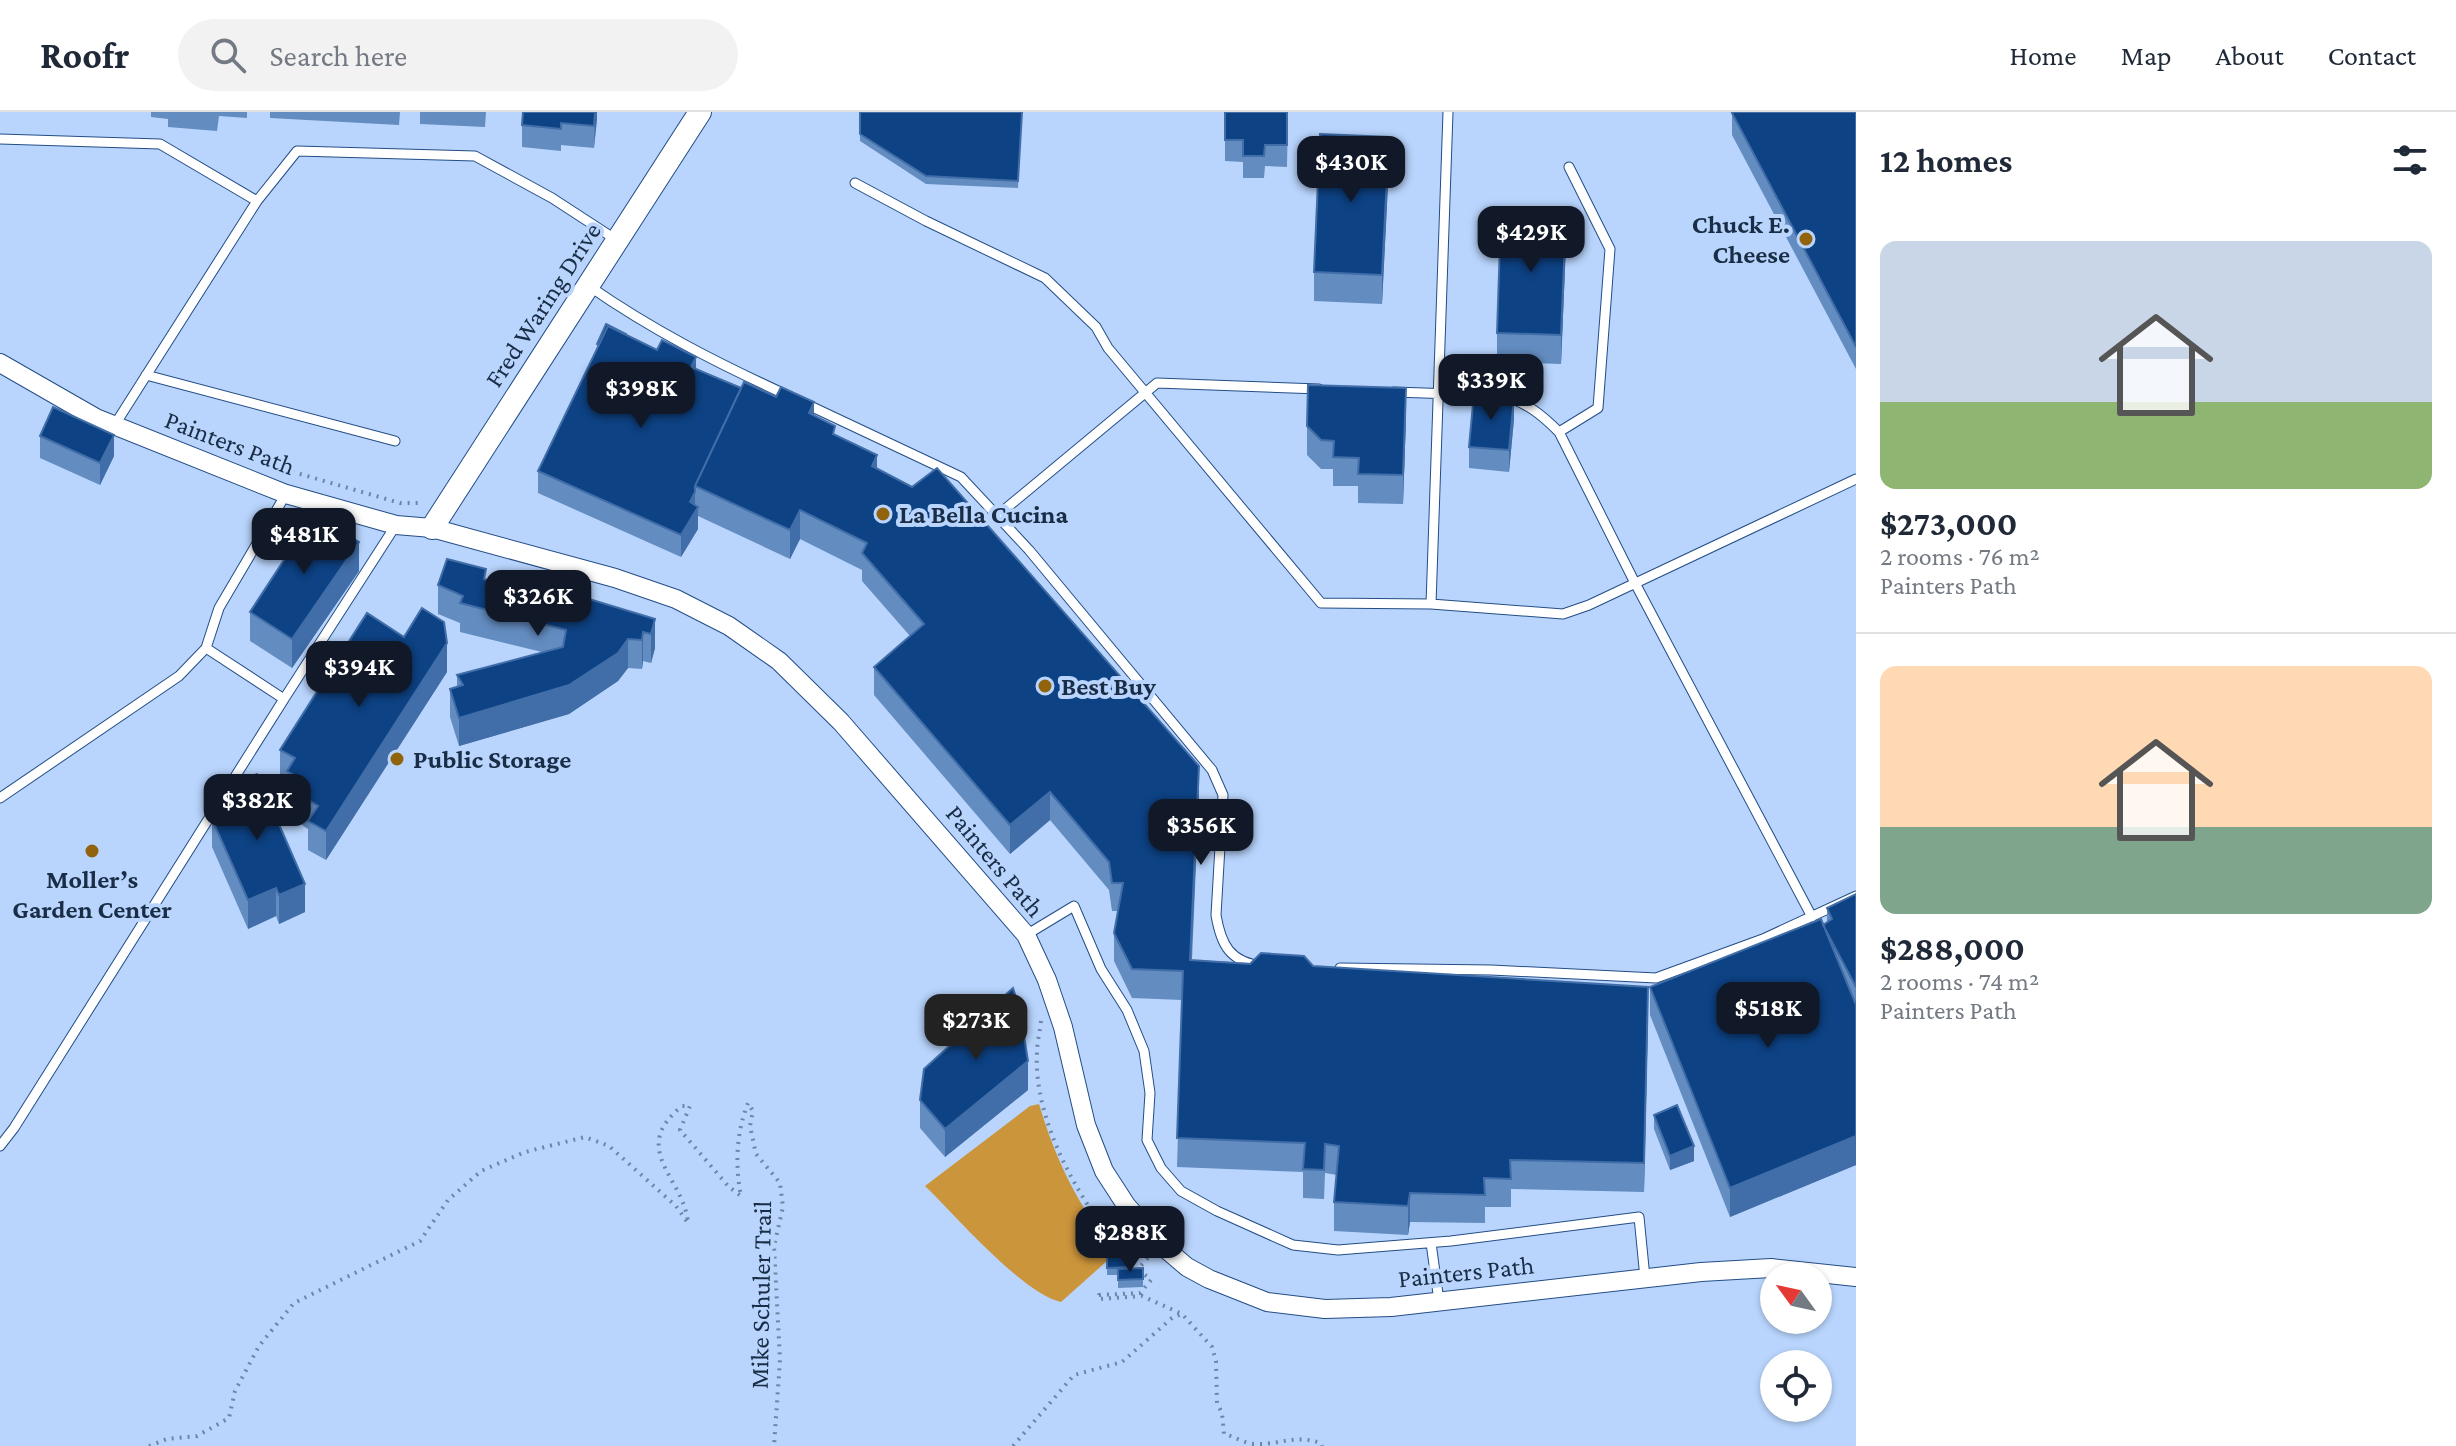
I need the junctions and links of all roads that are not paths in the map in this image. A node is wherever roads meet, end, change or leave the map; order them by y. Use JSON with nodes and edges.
{"nodes":[{"id":1,"x":700,"y":112,"type":"edge"},
{"id":2,"x":1448,"y":112,"type":"edge"},
{"id":3,"x":0,"y":139,"type":"edge"},
{"id":4,"x":1569,"y":167,"type":"dead end"},
{"id":5,"x":855,"y":183,"type":"dead end"},
{"id":6,"x":257,"y":201,"type":"junction"},
{"id":7,"x":618,"y":241,"type":"junction"},
{"id":8,"x":589,"y":286,"type":"junction"},
{"id":9,"x":0,"y":363,"type":"edge"},
{"id":10,"x":146,"y":375,"type":"junction"},
{"id":11,"x":1333,"y":390,"type":"edge"},
{"id":12,"x":1377,"y":391,"type":"edge"},
{"id":13,"x":1144,"y":392,"type":"junction"},
{"id":14,"x":1438,"y":394,"type":"junction"},
{"id":15,"x":114,"y":426,"type":"junction"},
{"id":16,"x":1559,"y":432,"type":"junction"},
{"id":17,"x":395,"y":441,"type":"dead end"},
{"id":18,"x":1856,"y":479,"type":"edge"},
{"id":19,"x":286,"y":494,"type":"junction"},
{"id":20,"x":998,"y":515,"type":"junction"},
{"id":21,"x":396,"y":525,"type":"junction"},
{"id":22,"x":432,"y":528,"type":"junction"},
{"id":23,"x":1635,"y":583,"type":"junction"},
{"id":24,"x":1431,"y":604,"type":"junction"},
{"id":25,"x":206,"y":648,"type":"junction"},
{"id":26,"x":284,"y":699,"type":"junction"},
{"id":27,"x":0,"y":798,"type":"edge"},
{"id":28,"x":1856,"y":896,"type":"edge"},
{"id":29,"x":1812,"y":917,"type":"junction"},
{"id":30,"x":1026,"y":935,"type":"junction"},
{"id":31,"x":1271,"y":966,"type":"edge"},
{"id":32,"x":1328,"y":968,"type":"edge"},
{"id":33,"x":0,"y":1146,"type":"edge"},
{"id":34,"x":1431,"y":1243,"type":"junction"},
{"id":35,"x":1856,"y":1277,"type":"edge"},
{"id":36,"x":1645,"y":1278,"type":"junction"},
{"id":37,"x":1439,"y":1301,"type":"junction"}],
"edges":[{"from":1,"to":7,"type":"street","name":"Fred Waring Drive"},
{"from":2,"to":14,"type":"lane"},
{"from":3,"to":6,"type":"lane"},
{"from":4,"to":16,"type":"lane"},
{"from":5,"to":13,"type":"lane"},
{"from":6,"to":7,"type":"lane"},
{"from":6,"to":10,"type":"lane"},
{"from":7,"to":8,"type":"street","name":"Fred Waring Drive"},
{"from":8,"to":20,"type":"lane"},
{"from":8,"to":22,"type":"street","name":"Fred Waring Drive"},
{"from":9,"to":15,"type":"street","name":"Painters Path"},
{"from":10,"to":15,"type":"lane"},
{"from":10,"to":17,"type":"lane"},
{"from":11,"to":13,"type":"lane"},
{"from":12,"to":14,"type":"lane"},
{"from":13,"to":20,"type":"lane"},
{"from":13,"to":24,"type":"lane"},
{"from":14,"to":16,"type":"lane"},
{"from":14,"to":24,"type":"lane"},
{"from":15,"to":19,"type":"street","name":"Painters Path"},
{"from":16,"to":23,"type":"lane"},
{"from":18,"to":23,"type":"lane"},
{"from":19,"to":21,"type":"street","name":"Painters Path"},
{"from":19,"to":25,"type":"lane"},
{"from":20,"to":31,"type":"lane"},
{"from":21,"to":22,"type":"street","name":"Painters Path"},
{"from":21,"to":26,"type":"lane"},
{"from":22,"to":30,"type":"street","name":"Painters Path"},
{"from":23,"to":24,"type":"lane"},
{"from":23,"to":29,"type":"lane"},
{"from":25,"to":26,"type":"lane"},
{"from":25,"to":27,"type":"lane"},
{"from":26,"to":33,"type":"lane"},
{"from":28,"to":29,"type":"lane"},
{"from":29,"to":32,"type":"lane"},
{"from":30,"to":34,"type":"lane"},
{"from":30,"to":37,"type":"street","name":"Painters Path"},
{"from":34,"to":36,"type":"lane"},
{"from":34,"to":37,"type":"lane"},
{"from":35,"to":36,"type":"street","name":"Painters Path"},
{"from":36,"to":37,"type":"street","name":"Painters Path"}]}
